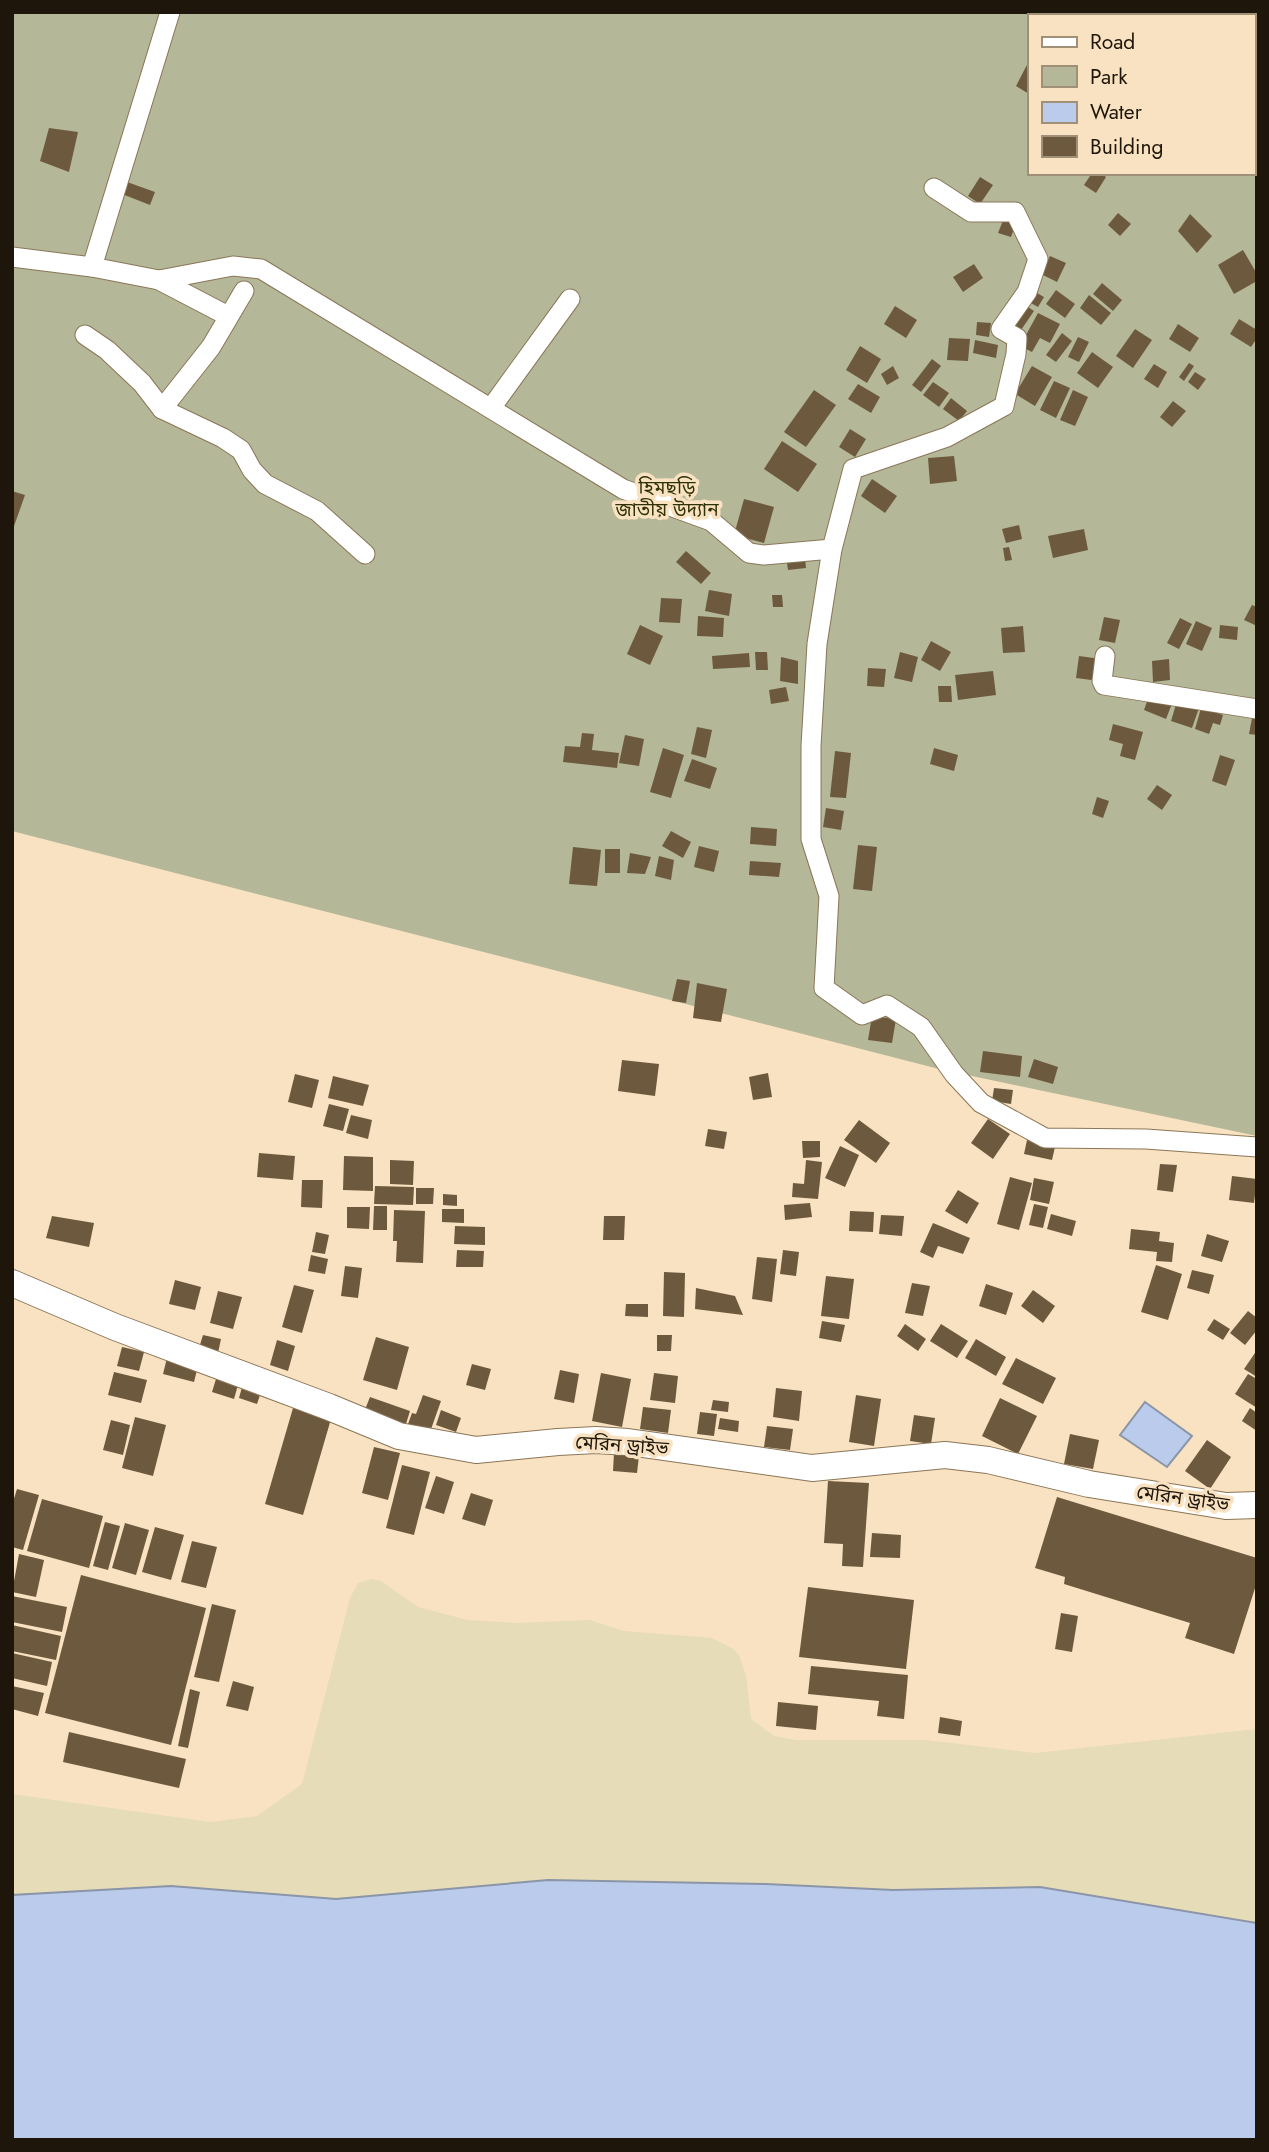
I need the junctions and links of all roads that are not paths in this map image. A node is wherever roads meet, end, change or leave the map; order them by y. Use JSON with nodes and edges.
{"nodes":[{"id":1,"x":170,"y":12,"type":"edge"},
{"id":2,"x":934,"y":188,"type":"dead end"},
{"id":3,"x":12,"y":257,"type":"edge"},
{"id":4,"x":92,"y":267,"type":"junction"},
{"id":5,"x":159,"y":280,"type":"junction"},
{"id":6,"x":244,"y":290,"type":"dead end"},
{"id":7,"x":570,"y":299,"type":"dead end"},
{"id":8,"x":228,"y":316,"type":"junction"},
{"id":9,"x":85,"y":335,"type":"dead end"},
{"id":10,"x":491,"y":408,"type":"junction"},
{"id":11,"x":162,"y":409,"type":"junction"},
{"id":12,"x":832,"y":549,"type":"junction"},
{"id":13,"x":365,"y":554,"type":"dead end"},
{"id":14,"x":1105,"y":656,"type":"dead end"},
{"id":15,"x":1257,"y":709,"type":"edge"},
{"id":16,"x":1257,"y":1147,"type":"edge"},
{"id":17,"x":12,"y":1283,"type":"edge"},
{"id":18,"x":1257,"y":1505,"type":"edge"}],
"edges":[{"from":1,"to":4,"type":"street"},
{"from":2,"to":12,"type":"street"},
{"from":3,"to":4,"type":"street"},
{"from":4,"to":5,"type":"street"},
{"from":5,"to":8,"type":"street"},
{"from":5,"to":10,"type":"street"},
{"from":6,"to":8,"type":"street"},
{"from":7,"to":10,"type":"street"},
{"from":8,"to":11,"type":"street"},
{"from":9,"to":11,"type":"street"},
{"from":10,"to":12,"type":"street"},
{"from":11,"to":13,"type":"street"},
{"from":12,"to":16,"type":"street"},
{"from":14,"to":15,"type":"street"},
{"from":17,"to":18,"type":"main road","name":"মেরিন ড্রাইভ"}]}
